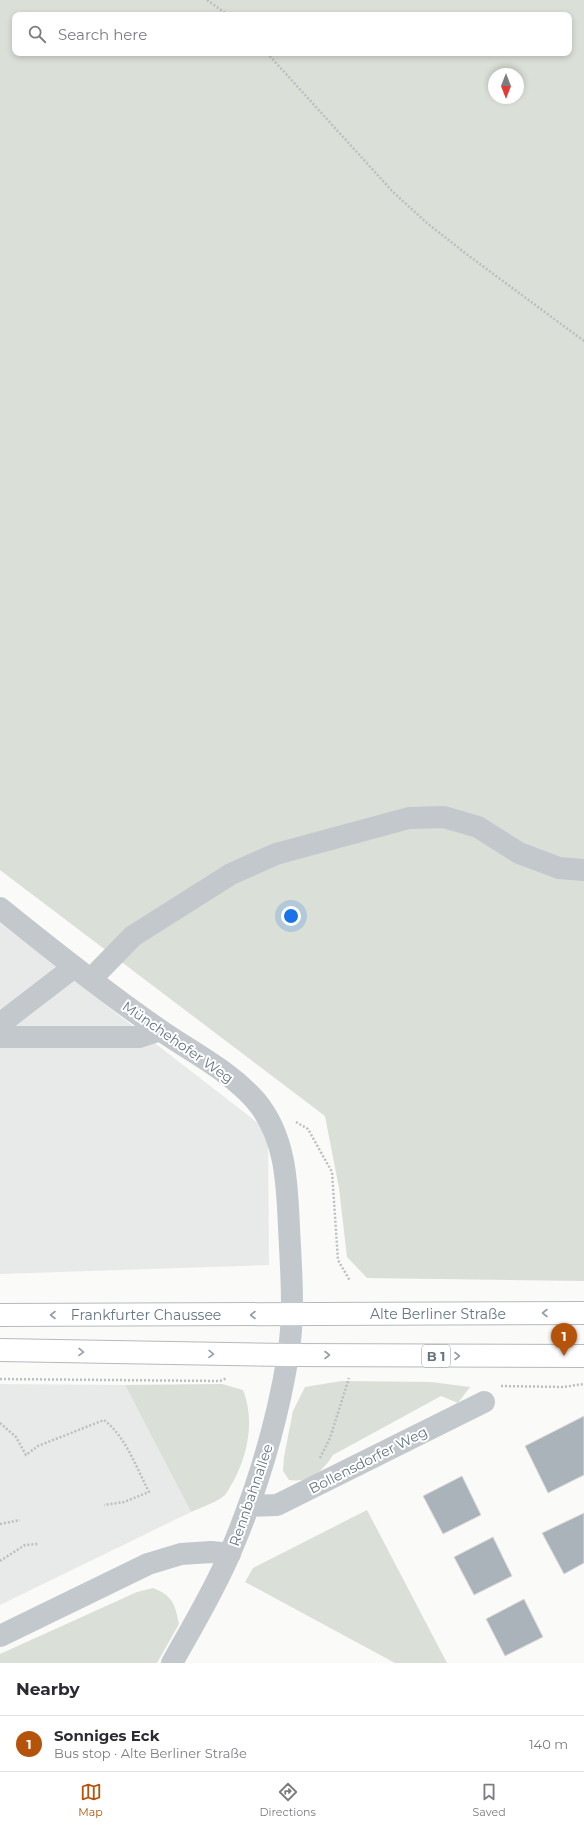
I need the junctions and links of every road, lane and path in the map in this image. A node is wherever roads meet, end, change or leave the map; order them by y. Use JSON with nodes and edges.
{"nodes":[{"id":1,"x":207,"y":0,"type":"edge"},
{"id":2,"x":224,"y":12,"type":"edge"},
{"id":3,"x":270,"y":56,"type":"edge"},
{"id":4,"x":584,"y":341,"type":"edge"},
{"id":5,"x":584,"y":870,"type":"edge"},
{"id":6,"x":0,"y":908,"type":"edge"},
{"id":7,"x":83,"y":973,"type":"junction"},
{"id":8,"x":0,"y":1024,"type":"edge"},
{"id":9,"x":160,"y":1030,"type":"junction"},
{"id":10,"x":0,"y":1037,"type":"edge"},
{"id":11,"x":295,"y":1122,"type":"dead end"},
{"id":12,"x":350,"y":1281,"type":"dead end"},
{"id":13,"x":584,"y":1313,"type":"edge"},
{"id":14,"x":292,"y":1315,"type":"junction"},
{"id":15,"x":0,"y":1316,"type":"edge"},
{"id":16,"x":0,"y":1350,"type":"edge"},
{"id":17,"x":288,"y":1355,"type":"junction"},
{"id":18,"x":584,"y":1356,"type":"edge"},
{"id":19,"x":228,"y":1378,"type":"dead end"},
{"id":20,"x":356,"y":1378,"type":"dead end"},
{"id":21,"x":0,"y":1379,"type":"edge"},
{"id":22,"x":584,"y":1384,"type":"edge"},
{"id":23,"x":490,"y":1394,"type":"joint"},
{"id":24,"x":0,"y":1423,"type":"edge"},
{"id":25,"x":317,"y":1462,"type":"dead end"},
{"id":26,"x":104,"y":1505,"type":"dead end"},
{"id":27,"x":249,"y":1506,"type":"junction"},
{"id":28,"x":20,"y":1520,"type":"dead end"},
{"id":29,"x":0,"y":1524,"type":"edge"},
{"id":30,"x":38,"y":1544,"type":"dead end"},
{"id":31,"x":230,"y":1554,"type":"junction"},
{"id":32,"x":0,"y":1561,"type":"edge"},
{"id":33,"x":0,"y":1636,"type":"edge"},
{"id":34,"x":172,"y":1663,"type":"edge"}],
"edges":[{"from":1,"to":2,"type":"path"},
{"from":3,"to":4,"type":"path"},
{"from":5,"to":7,"type":"street"},
{"from":6,"to":7,"type":"street","name":"Münchehofer Weg"},
{"from":7,"to":8,"type":"street"},
{"from":7,"to":9,"type":"street","name":"Münchehofer Weg"},
{"from":9,"to":10,"type":"street"},
{"from":9,"to":14,"type":"street","name":"Münchehofer Weg"},
{"from":11,"to":12,"type":"path"},
{"from":13,"to":14,"type":"main road","name":"Alte Berliner Straße","one_way":true},
{"from":14,"to":15,"type":"main road","name":"Frankfurter Chaussee","one_way":true},
{"from":14,"to":17,"type":"street","name":"Rennbahnallee"},
{"from":16,"to":17,"type":"main road","number":"B 1","one_way":true},
{"from":17,"to":18,"type":"main road","number":"B 1","one_way":true},
{"from":17,"to":27,"type":"street","name":"Rennbahnallee"},
{"from":19,"to":21,"type":"path"},
{"from":20,"to":25,"type":"path"},
{"from":22,"to":23,"type":"path"},
{"from":23,"to":27,"type":"street","name":"Bollensdorfer Weg"},
{"from":24,"to":26,"type":"path"},
{"from":27,"to":31,"type":"street","name":"Rennbahnallee"},
{"from":28,"to":29,"type":"path"},
{"from":30,"to":32,"type":"path"},
{"from":31,"to":33,"type":"street"},
{"from":31,"to":34,"type":"street","name":"Rennbahnallee"}]}
